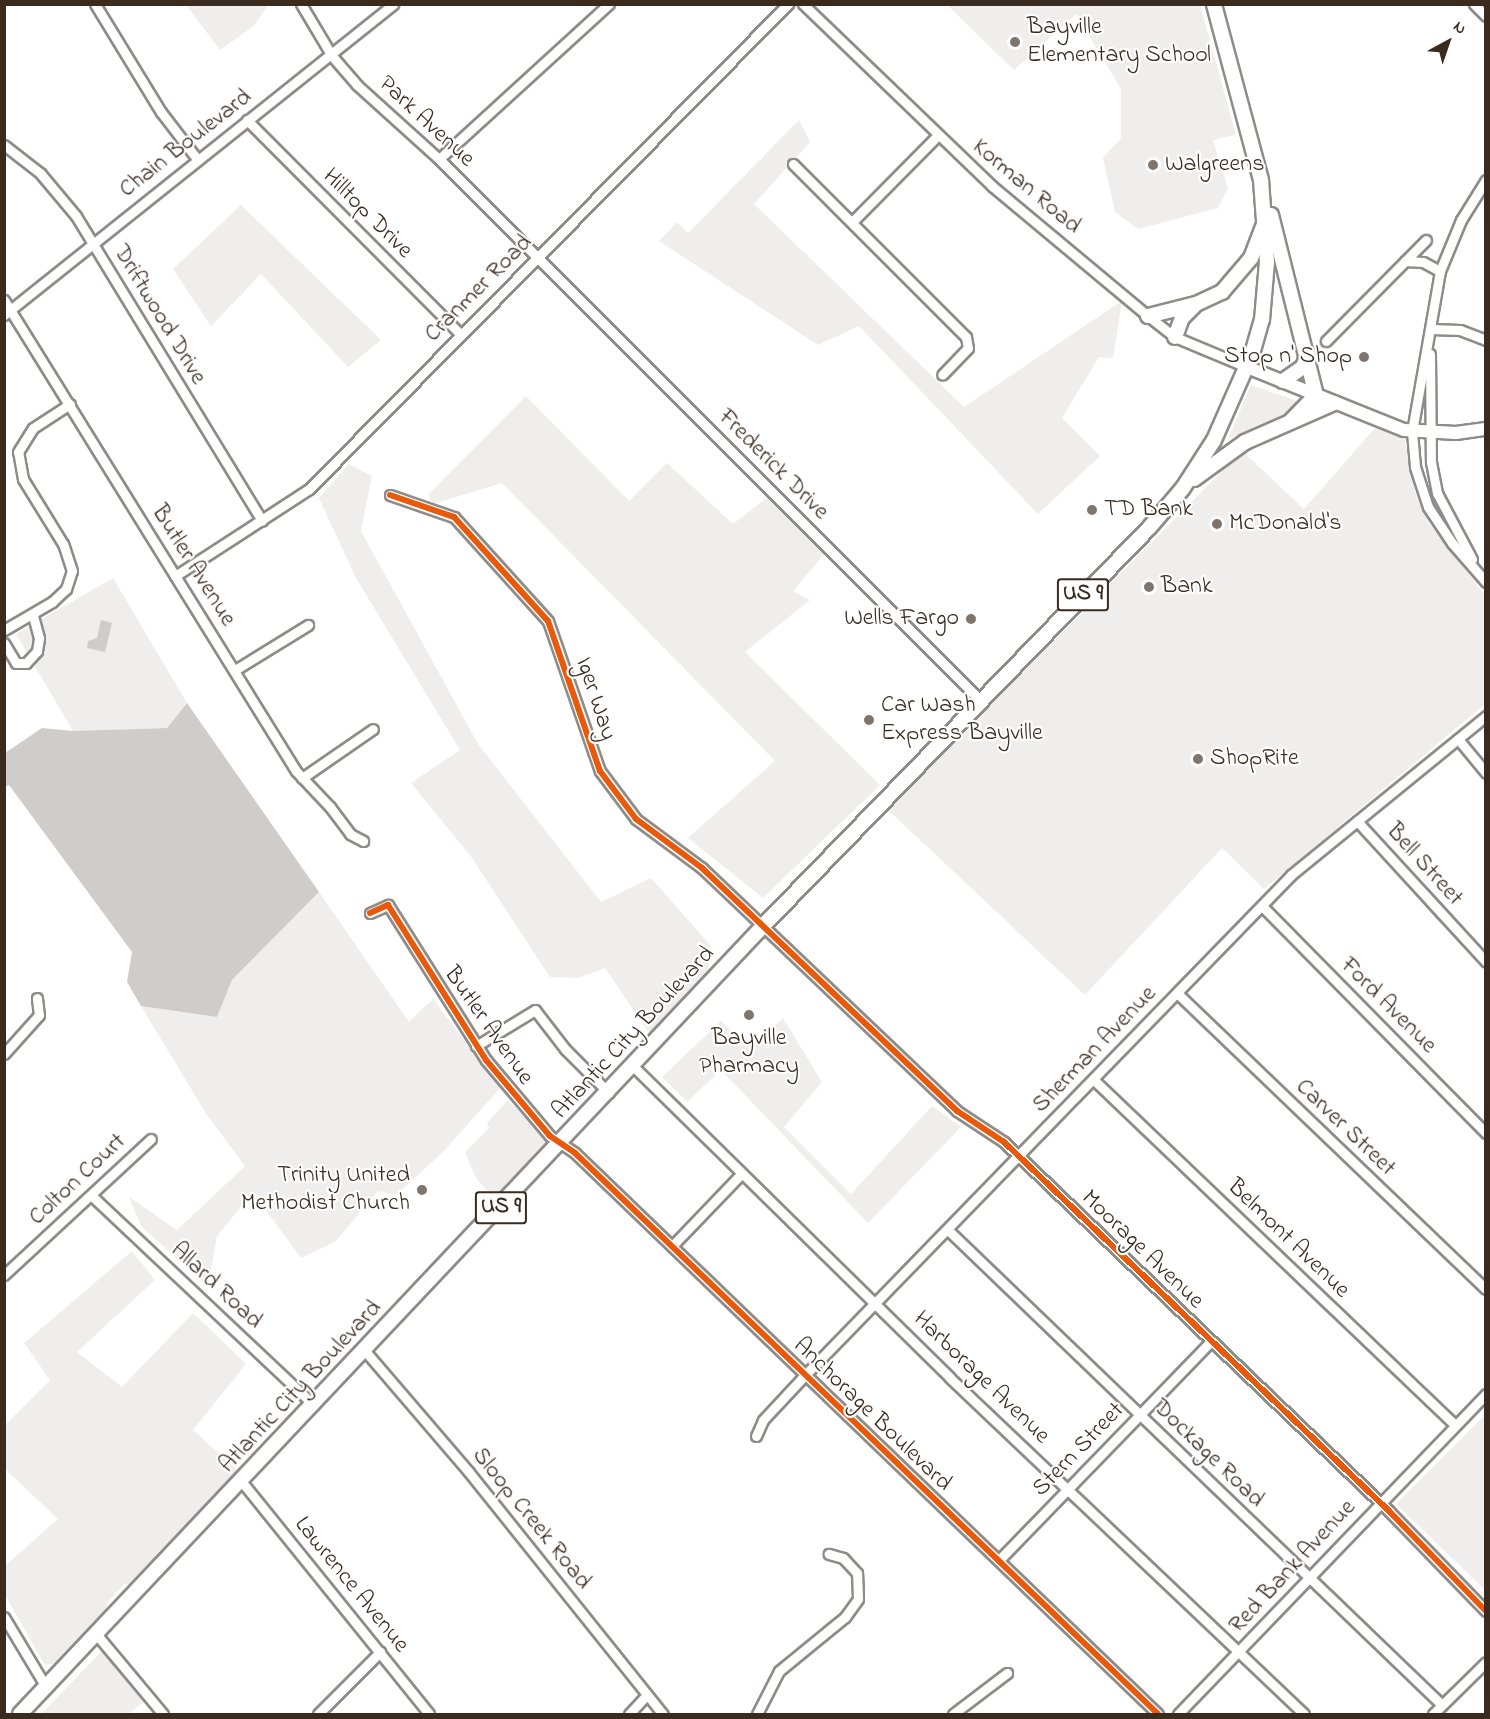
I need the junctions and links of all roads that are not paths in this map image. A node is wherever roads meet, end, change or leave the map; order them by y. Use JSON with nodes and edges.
{"nodes":[{"id":1,"x":95,"y":4,"type":"edge"},
{"id":2,"x":301,"y":4,"type":"edge"},
{"id":3,"x":393,"y":4,"type":"edge"},
{"id":4,"x":609,"y":4,"type":"edge"},
{"id":5,"x":788,"y":4,"type":"edge"},
{"id":6,"x":803,"y":4,"type":"edge"},
{"id":7,"x":1214,"y":4,"type":"edge"},
{"id":8,"x":1474,"y":4,"type":"edge"},
{"id":9,"x":1485,"y":16,"type":"edge"},
{"id":10,"x":332,"y":56,"type":"junction"},
{"id":11,"x":247,"y":120,"type":"junction"},
{"id":12,"x":937,"y":136,"type":"junction"},
{"id":13,"x":4,"y":145,"type":"edge"},
{"id":14,"x":197,"y":159,"type":"junction"},
{"id":15,"x":439,"y":159,"type":"junction"},
{"id":16,"x":793,"y":164,"type":"dead end"},
{"id":17,"x":1261,"y":180,"type":"junction"},
{"id":18,"x":1485,"y":180,"type":"edge"},
{"id":19,"x":1265,"y":221,"type":"junction"},
{"id":20,"x":852,"y":222,"type":"junction"},
{"id":21,"x":1426,"y":240,"type":"dead end"},
{"id":22,"x":92,"y":243,"type":"junction"},
{"id":23,"x":538,"y":258,"type":"junction"},
{"id":24,"x":1406,"y":261,"type":"junction"},
{"id":25,"x":1440,"y":271,"type":"junction"},
{"id":26,"x":4,"y":300,"type":"edge"},
{"id":27,"x":1196,"y":304,"type":"junction"},
{"id":28,"x":8,"y":312,"type":"edge"},
{"id":29,"x":1148,"y":316,"type":"junction"},
{"id":30,"x":1430,"y":333,"type":"junction"},
{"id":31,"x":461,"y":335,"type":"junction"},
{"id":32,"x":1176,"y":337,"type":"junction"},
{"id":33,"x":1485,"y":340,"type":"edge"},
{"id":34,"x":1326,"y":341,"type":"dead end"},
{"id":35,"x":1308,"y":354,"type":"junction"},
{"id":36,"x":1247,"y":367,"type":"junction"},
{"id":37,"x":942,"y":375,"type":"dead end"},
{"id":38,"x":1283,"y":381,"type":"junction"},
{"id":39,"x":1316,"y":395,"type":"junction"},
{"id":40,"x":1334,"y":403,"type":"junction"},
{"id":41,"x":70,"y":404,"type":"junction"},
{"id":42,"x":1290,"y":422,"type":"junction"},
{"id":43,"x":1485,"y":429,"type":"edge"},
{"id":44,"x":1412,"y":432,"type":"junction"},
{"id":45,"x":1429,"y":432,"type":"junction"},
{"id":46,"x":1183,"y":488,"type":"junction"},
{"id":47,"x":390,"y":495,"type":"dead end"},
{"id":48,"x":262,"y":521,"type":"junction"},
{"id":49,"x":176,"y":576,"type":"junction"},
{"id":50,"x":1485,"y":582,"type":"edge"},
{"id":51,"x":33,"y":615,"type":"junction"},
{"id":52,"x":308,"y":626,"type":"dead end"},
{"id":53,"x":4,"y":630,"type":"edge"},
{"id":54,"x":4,"y":643,"type":"edge"},
{"id":55,"x":235,"y":670,"type":"junction"},
{"id":56,"x":980,"y":700,"type":"junction"},
{"id":57,"x":1485,"y":716,"type":"edge"},
{"id":58,"x":373,"y":729,"type":"dead end"},
{"id":59,"x":1458,"y":739,"type":"junction"},
{"id":60,"x":1485,"y":772,"type":"edge"},
{"id":61,"x":302,"y":778,"type":"junction"},
{"id":62,"x":1357,"y":821,"type":"junction"},
{"id":63,"x":363,"y":841,"type":"dead end"},
{"id":64,"x":1262,"y":906,"type":"junction"},
{"id":65,"x":370,"y":913,"type":"dead end"},
{"id":66,"x":763,"y":927,"type":"junction"},
{"id":67,"x":1485,"y":962,"type":"edge"},
{"id":68,"x":1178,"y":994,"type":"junction"},
{"id":69,"x":37,"y":999,"type":"dead end"},
{"id":70,"x":476,"y":1046,"type":"junction"},
{"id":71,"x":4,"y":1054,"type":"edge"},
{"id":72,"x":634,"y":1067,"type":"junction"},
{"id":73,"x":1095,"y":1081,"type":"junction"},
{"id":74,"x":609,"y":1093,"type":"junction"},
{"id":75,"x":1485,"y":1133,"type":"edge"},
{"id":76,"x":151,"y":1139,"type":"dead end"},
{"id":77,"x":561,"y":1144,"type":"junction"},
{"id":78,"x":1018,"y":1155,"type":"junction"},
{"id":79,"x":741,"y":1174,"type":"junction"},
{"id":80,"x":91,"y":1195,"type":"junction"},
{"id":81,"x":948,"y":1230,"type":"junction"},
{"id":82,"x":672,"y":1246,"type":"junction"},
{"id":83,"x":4,"y":1275,"type":"edge"},
{"id":84,"x":1485,"y":1290,"type":"edge"},
{"id":85,"x":876,"y":1303,"type":"junction"},
{"id":86,"x":1211,"y":1341,"type":"junction"},
{"id":87,"x":366,"y":1352,"type":"junction"},
{"id":88,"x":804,"y":1376,"type":"junction"},
{"id":89,"x":1485,"y":1394,"type":"edge"},
{"id":90,"x":314,"y":1405,"type":"junction"},
{"id":91,"x":1140,"y":1414,"type":"junction"},
{"id":92,"x":1455,"y":1425,"type":"junction"},
{"id":93,"x":756,"y":1437,"type":"dead end"},
{"id":94,"x":242,"y":1482,"type":"junction"},
{"id":95,"x":1069,"y":1490,"type":"junction"},
{"id":96,"x":1380,"y":1503,"type":"junction"},
{"id":97,"x":829,"y":1554,"type":"dead end"},
{"id":98,"x":999,"y":1560,"type":"junction"},
{"id":99,"x":1309,"y":1579,"type":"junction"},
{"id":100,"x":1485,"y":1611,"type":"edge"},
{"id":101,"x":4,"y":1617,"type":"edge"},
{"id":102,"x":97,"y":1635,"type":"junction"},
{"id":103,"x":380,"y":1652,"type":"junction"},
{"id":104,"x":1239,"y":1653,"type":"junction"},
{"id":105,"x":1485,"y":1662,"type":"edge"},
{"id":106,"x":1007,"y":1673,"type":"dead end"},
{"id":107,"x":46,"y":1687,"type":"junction"},
{"id":108,"x":647,"y":1695,"type":"junction"},
{"id":109,"x":1442,"y":1705,"type":"junction"},
{"id":110,"x":20,"y":1714,"type":"edge"},
{"id":111,"x":163,"y":1714,"type":"edge"},
{"id":112,"x":318,"y":1714,"type":"edge"},
{"id":113,"x":429,"y":1714,"type":"edge"},
{"id":114,"x":629,"y":1714,"type":"edge"},
{"id":115,"x":663,"y":1714,"type":"edge"},
{"id":116,"x":757,"y":1714,"type":"edge"},
{"id":117,"x":953,"y":1714,"type":"edge"},
{"id":118,"x":1158,"y":1714,"type":"edge"},
{"id":119,"x":1178,"y":1714,"type":"edge"},
{"id":120,"x":1304,"y":1714,"type":"edge"},
{"id":121,"x":1433,"y":1714,"type":"edge"}],
"edges":[{"from":1,"to":14,"type":"street"},
{"from":2,"to":10,"type":"street","name":"Park Avenue"},
{"from":3,"to":10,"type":"street","name":"Chain Boulevard"},
{"from":4,"to":15,"type":"street"},
{"from":5,"to":23,"type":"street","name":"Cranmer Road"},
{"from":6,"to":12,"type":"street","name":"Korman Road"},
{"from":7,"to":17,"type":"highway","number":"US 9"},
{"from":8,"to":9,"type":"street"},
{"from":10,"to":11,"type":"street","name":"Chain Boulevard"},
{"from":10,"to":15,"type":"street","name":"Park Avenue"},
{"from":11,"to":14,"type":"street","name":"Chain Boulevard"},
{"from":11,"to":31,"type":"street","name":"Hilltop Drive"},
{"from":12,"to":20,"type":"street"},
{"from":12,"to":29,"type":"street","name":"Korman Road"},
{"from":13,"to":22,"type":"street","name":"Driftwood Drive"},
{"from":14,"to":22,"type":"street","name":"Chain Boulevard"},
{"from":15,"to":23,"type":"street","name":"Park Avenue"},
{"from":16,"to":20,"type":"street"},
{"from":17,"to":19,"type":"highway","number":"US 9"},
{"from":17,"to":35,"type":"highway"},
{"from":18,"to":25,"type":"street"},
{"from":19,"to":27,"type":"highway"},
{"from":19,"to":36,"type":"highway","number":"US 9"},
{"from":20,"to":37,"type":"street"},
{"from":21,"to":24,"type":"street"},
{"from":22,"to":28,"type":"street","name":"Chain Boulevard"},
{"from":22,"to":48,"type":"street","name":"Driftwood Drive"},
{"from":23,"to":31,"type":"street","name":"Cranmer Road"},
{"from":23,"to":56,"type":"street","name":"Frederick Drive"},
{"from":24,"to":25,"type":"street"},
{"from":24,"to":34,"type":"street"},
{"from":25,"to":30,"type":"street"},
{"from":26,"to":28,"type":"street","name":"Butler Avenue"},
{"from":27,"to":29,"type":"highway"},
{"from":27,"to":32,"type":"highway"},
{"from":28,"to":41,"type":"street","name":"Butler Avenue"},
{"from":29,"to":32,"type":"street","name":"Korman Road"},
{"from":30,"to":33,"type":"street"},
{"from":30,"to":44,"type":"street"},
{"from":30,"to":45,"type":"street"},
{"from":31,"to":48,"type":"street","name":"Cranmer Road"},
{"from":32,"to":36,"type":"street","name":"Korman Road"},
{"from":35,"to":38,"type":"highway"},
{"from":35,"to":39,"type":"highway"},
{"from":36,"to":38,"type":"main road"},
{"from":36,"to":46,"type":"highway","number":"US 9"},
{"from":38,"to":39,"type":"main road"},
{"from":39,"to":40,"type":"main road"},
{"from":39,"to":42,"type":"highway"},
{"from":40,"to":42,"type":"highway"},
{"from":40,"to":44,"type":"main road"},
{"from":41,"to":49,"type":"street","name":"Butler Avenue"},
{"from":41,"to":51,"type":"street"},
{"from":42,"to":46,"type":"highway"},
{"from":43,"to":45,"type":"main road"},
{"from":44,"to":45,"type":"main road"},
{"from":44,"to":50,"type":"street"},
{"from":45,"to":50,"type":"street"},
{"from":46,"to":56,"type":"highway","name":"Atlantic City Boulevard","number":"US 9"},
{"from":47,"to":66,"type":"street","name":"Iger Way"},
{"from":48,"to":49,"type":"street","name":"Cranmer Road"},
{"from":49,"to":55,"type":"street","name":"Butler Avenue"},
{"from":51,"to":53,"type":"street"},
{"from":51,"to":54,"type":"street"},
{"from":52,"to":55,"type":"street"},
{"from":55,"to":61,"type":"street","name":"Butler Avenue"},
{"from":56,"to":66,"type":"highway","name":"Atlantic City Boulevard","number":"US 9"},
{"from":57,"to":59,"type":"street","name":"Sherman Avenue"},
{"from":58,"to":61,"type":"street"},
{"from":59,"to":60,"type":"street"},
{"from":59,"to":62,"type":"street","name":"Sherman Avenue"},
{"from":61,"to":63,"type":"street","name":"Butler Avenue"},
{"from":62,"to":64,"type":"street","name":"Sherman Avenue"},
{"from":62,"to":67,"type":"street","name":"Bell Street"},
{"from":64,"to":68,"type":"street","name":"Sherman Avenue"},
{"from":64,"to":75,"type":"street","name":"Ford Avenue"},
{"from":65,"to":70,"type":"street","name":"Butler Avenue"},
{"from":66,"to":72,"type":"highway","name":"Atlantic City Boulevard","number":"US 9"},
{"from":66,"to":78,"type":"street","name":"Moorage Avenue"},
{"from":68,"to":73,"type":"street","name":"Sherman Avenue"},
{"from":68,"to":84,"type":"street","name":"Carver Street"},
{"from":69,"to":71,"type":"street"},
{"from":70,"to":74,"type":"street"},
{"from":70,"to":77,"type":"street","name":"Butler Avenue"},
{"from":72,"to":74,"type":"highway","name":"Atlantic City Boulevard","number":"US 9"},
{"from":72,"to":79,"type":"street","name":"Harborage Avenue"},
{"from":73,"to":78,"type":"street","name":"Sherman Avenue"},
{"from":73,"to":92,"type":"street","name":"Belmont Avenue"},
{"from":74,"to":77,"type":"highway","name":"Atlantic City Boulevard","number":"US 9"},
{"from":76,"to":80,"type":"street","name":"Colton Court"},
{"from":77,"to":82,"type":"street","name":"Anchorage Boulevard"},
{"from":77,"to":87,"type":"highway","name":"Atlantic City Boulevard","number":"US 9"},
{"from":78,"to":81,"type":"street","name":"Sherman Avenue"},
{"from":78,"to":86,"type":"street","name":"Moorage Avenue"},
{"from":79,"to":82,"type":"street"},
{"from":79,"to":85,"type":"street","name":"Harborage Avenue"},
{"from":80,"to":83,"type":"street","name":"Colton Court"},
{"from":80,"to":90,"type":"street","name":"Allard Road"},
{"from":81,"to":85,"type":"street","name":"Sherman Avenue"},
{"from":81,"to":91,"type":"street","name":"Dockage Road"},
{"from":82,"to":88,"type":"street","name":"Anchorage Boulevard"},
{"from":85,"to":88,"type":"street","name":"Sherman Avenue"},
{"from":85,"to":95,"type":"street","name":"Harborage Avenue"},
{"from":86,"to":91,"type":"street","name":"Stern Street"},
{"from":86,"to":96,"type":"street","name":"Moorage Avenue"},
{"from":87,"to":90,"type":"highway","name":"Atlantic City Boulevard","number":"US 9"},
{"from":87,"to":108,"type":"street","name":"Sloop Creek Road"},
{"from":88,"to":93,"type":"street","name":"Sherman Avenue"},
{"from":88,"to":98,"type":"street","name":"Anchorage Boulevard"},
{"from":89,"to":92,"type":"street","name":"Red Bank Avenue"},
{"from":90,"to":94,"type":"highway","name":"Atlantic City Boulevard","number":"US 9"},
{"from":91,"to":95,"type":"street","name":"Stern Street"},
{"from":91,"to":99,"type":"street","name":"Dockage Road"},
{"from":92,"to":96,"type":"street","name":"Red Bank Avenue"},
{"from":94,"to":102,"type":"highway","name":"Atlantic City Boulevard","number":"US 9"},
{"from":94,"to":103,"type":"street","name":"Lawrence Avenue"},
{"from":95,"to":98,"type":"street","name":"Stern Street"},
{"from":95,"to":104,"type":"street","name":"Harborage Avenue"},
{"from":96,"to":99,"type":"street","name":"Red Bank Avenue"},
{"from":96,"to":100,"type":"street","name":"Moorage Avenue"},
{"from":97,"to":116,"type":"street"},
{"from":98,"to":118,"type":"street","name":"Anchorage Boulevard"},
{"from":99,"to":104,"type":"street","name":"Red Bank Avenue"},
{"from":99,"to":109,"type":"street","name":"Dockage Road"},
{"from":101,"to":107,"type":"street"},
{"from":102,"to":107,"type":"highway","name":"Atlantic City Boulevard","number":"US 9"},
{"from":102,"to":111,"type":"street"},
{"from":103,"to":112,"type":"street"},
{"from":103,"to":113,"type":"street","name":"Lawrence Avenue"},
{"from":104,"to":119,"type":"street","name":"Red Bank Avenue"},
{"from":104,"to":120,"type":"street","name":"Harborage Avenue"},
{"from":105,"to":109,"type":"street"},
{"from":106,"to":117,"type":"street"},
{"from":107,"to":110,"type":"highway","name":"Atlantic City Boulevard","number":"US 9"},
{"from":108,"to":114,"type":"street"},
{"from":108,"to":115,"type":"street","name":"Sloop Creek Road"},
{"from":109,"to":121,"type":"street"}]}
